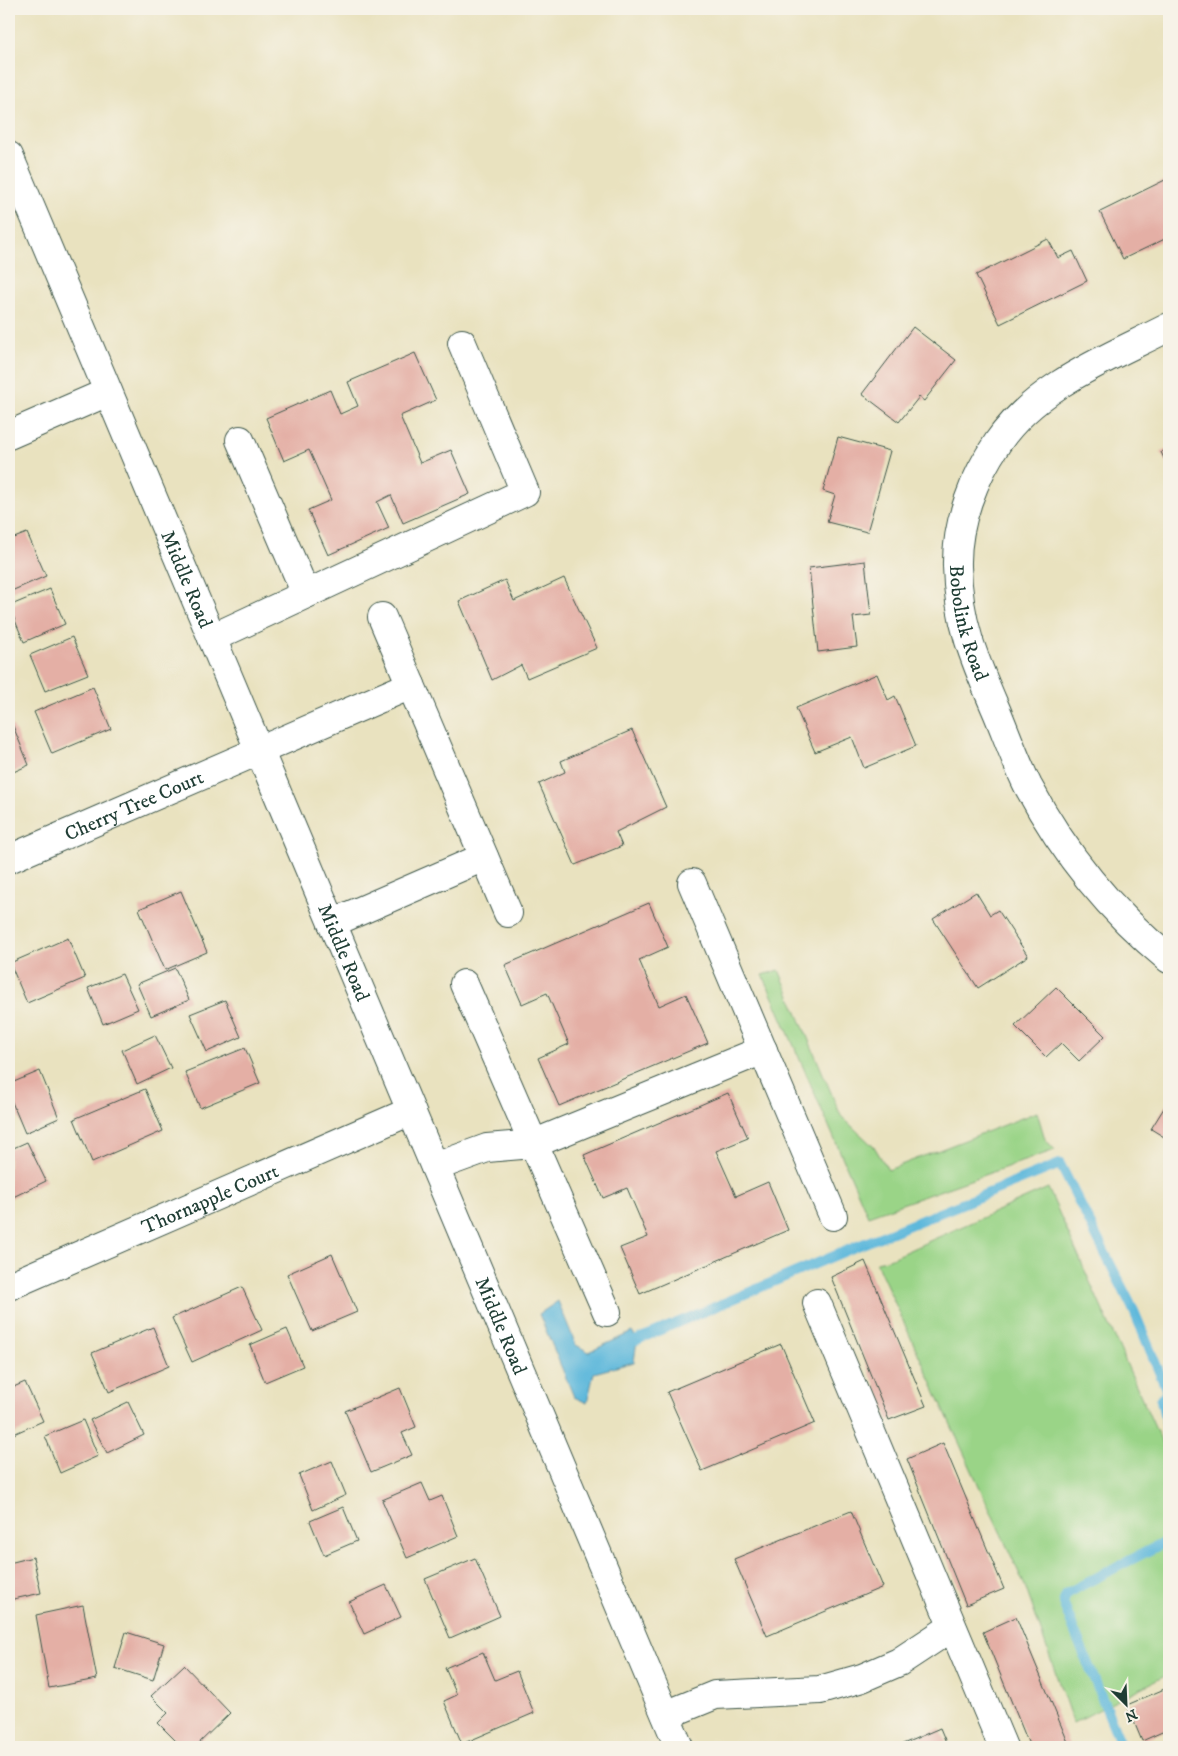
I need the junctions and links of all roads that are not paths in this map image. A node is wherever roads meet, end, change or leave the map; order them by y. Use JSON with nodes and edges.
{"nodes":[{"id":1,"x":9,"y":156,"type":"edge"},
{"id":2,"x":1169,"y":327,"type":"edge"},
{"id":3,"x":462,"y":343,"type":"dead end"},
{"id":4,"x":108,"y":392,"type":"junction"},
{"id":5,"x":9,"y":435,"type":"edge"},
{"id":6,"x":240,"y":440,"type":"dead end"},
{"id":7,"x":306,"y":594,"type":"junction"},
{"id":8,"x":382,"y":617,"type":"dead end"},
{"id":9,"x":212,"y":638,"type":"junction"},
{"id":10,"x":411,"y":685,"type":"junction"},
{"id":11,"x":260,"y":752,"type":"junction"},
{"id":12,"x":484,"y":857,"type":"junction"},
{"id":13,"x":9,"y":859,"type":"edge"},
{"id":14,"x":692,"y":883,"type":"dead end"},
{"id":15,"x":508,"y":913,"type":"dead end"},
{"id":16,"x":332,"y":923,"type":"junction"},
{"id":17,"x":1169,"y":959,"type":"edge"},
{"id":18,"x":464,"y":984,"type":"dead end"},
{"id":19,"x":763,"y":1050,"type":"junction"},
{"id":20,"x":411,"y":1111,"type":"junction"},
{"id":21,"x":533,"y":1144,"type":"junction"},
{"id":22,"x":435,"y":1167,"type":"junction"},
{"id":23,"x":833,"y":1216,"type":"dead end"},
{"id":24,"x":9,"y":1286,"type":"edge"},
{"id":25,"x":817,"y":1303,"type":"dead end"},
{"id":26,"x":607,"y":1312,"type":"dead end"},
{"id":27,"x":952,"y":1627,"type":"junction"},
{"id":28,"x":666,"y":1714,"type":"junction"},
{"id":29,"x":679,"y":1747,"type":"edge"},
{"id":30,"x":1003,"y":1747,"type":"edge"}],
"edges":[{"from":1,"to":4,"type":"street","name":"Middle Road"},
{"from":2,"to":17,"type":"street","name":"Bobolink Road"},
{"from":3,"to":7,"type":"street"},
{"from":4,"to":5,"type":"street"},
{"from":4,"to":9,"type":"street","name":"Middle Road"},
{"from":6,"to":7,"type":"street"},
{"from":7,"to":9,"type":"street"},
{"from":8,"to":10,"type":"street"},
{"from":9,"to":11,"type":"street","name":"Middle Road"},
{"from":10,"to":11,"type":"street","name":"Cherry Tree Court"},
{"from":10,"to":12,"type":"street"},
{"from":11,"to":13,"type":"street","name":"Cherry Tree Court"},
{"from":11,"to":16,"type":"street","name":"Middle Road"},
{"from":12,"to":15,"type":"street"},
{"from":12,"to":16,"type":"street"},
{"from":14,"to":19,"type":"street"},
{"from":16,"to":20,"type":"street","name":"Middle Road"},
{"from":18,"to":21,"type":"street"},
{"from":19,"to":21,"type":"street"},
{"from":19,"to":23,"type":"street"},
{"from":20,"to":22,"type":"street","name":"Middle Road"},
{"from":20,"to":24,"type":"street","name":"Thornapple Court"},
{"from":21,"to":22,"type":"street"},
{"from":21,"to":26,"type":"street"},
{"from":22,"to":28,"type":"street","name":"Middle Road"},
{"from":25,"to":27,"type":"street"},
{"from":27,"to":28,"type":"street"},
{"from":27,"to":30,"type":"street"},
{"from":28,"to":29,"type":"street","name":"Middle Road"}]}
